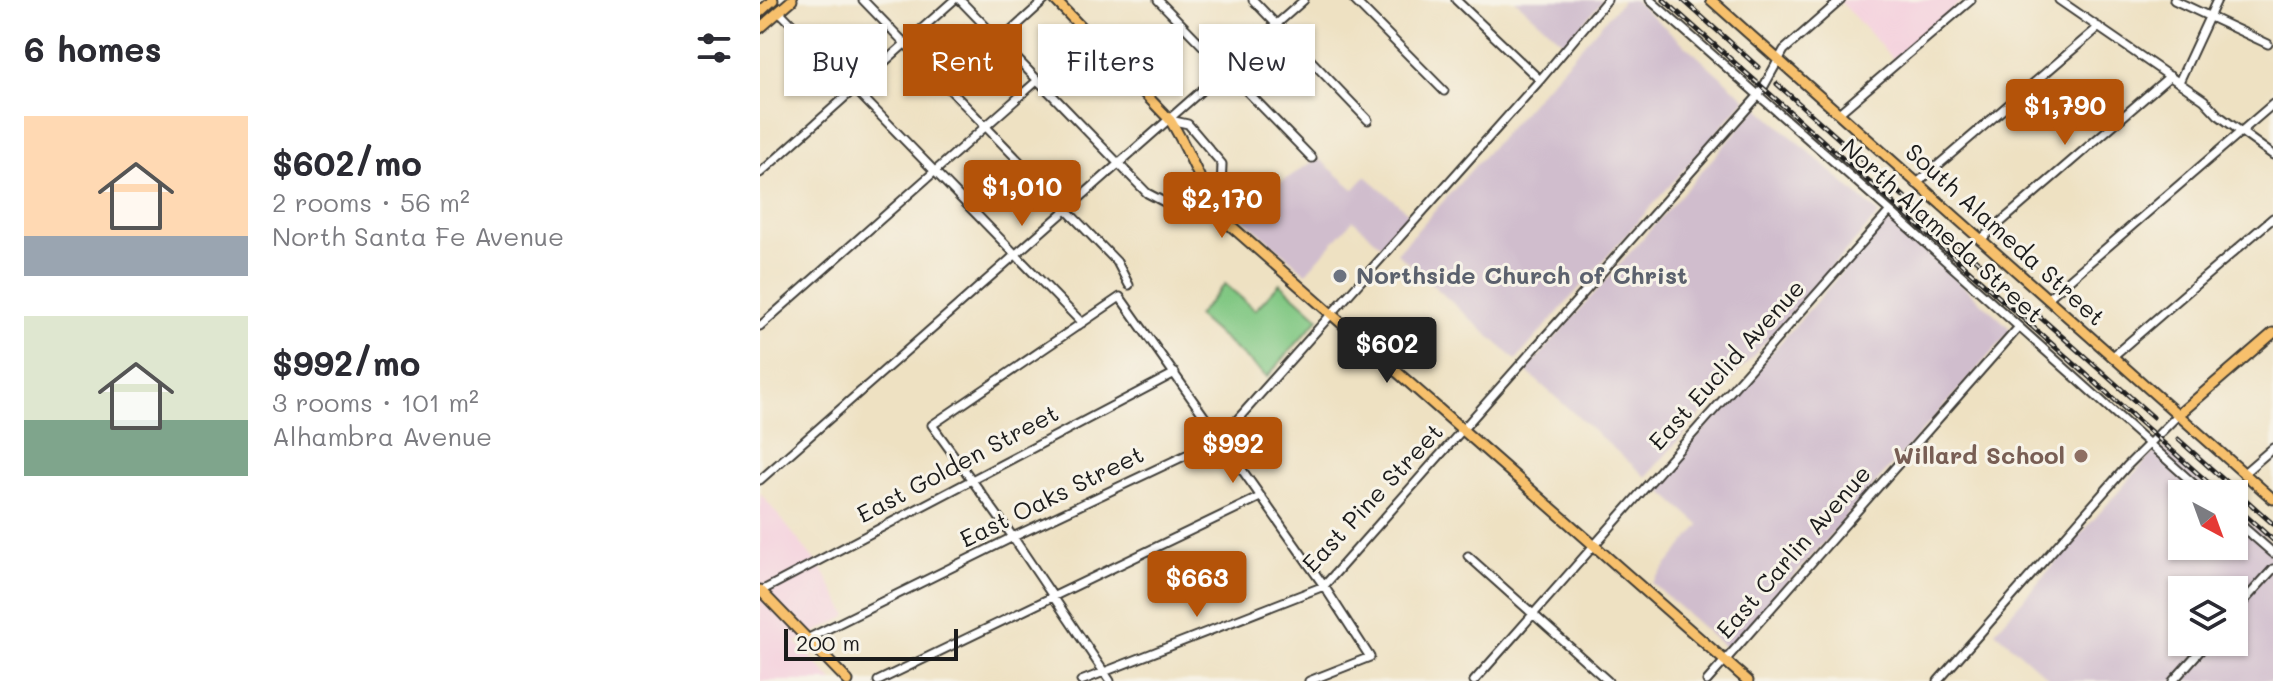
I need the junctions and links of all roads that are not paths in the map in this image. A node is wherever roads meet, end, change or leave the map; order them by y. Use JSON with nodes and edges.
{"nodes":[{"id":1,"x":773,"y":0,"type":"edge"},
{"id":2,"x":792,"y":0,"type":"edge"},
{"id":3,"x":863,"y":0,"type":"edge"},
{"id":4,"x":957,"y":0,"type":"edge"},
{"id":5,"x":1045,"y":0,"type":"edge"},
{"id":6,"x":1055,"y":0,"type":"edge"},
{"id":7,"x":1158,"y":0,"type":"edge"},
{"id":8,"x":1253,"y":0,"type":"edge"},
{"id":9,"x":1304,"y":0,"type":"edge"},
{"id":10,"x":1354,"y":0,"type":"edge"},
{"id":11,"x":1456,"y":0,"type":"edge"},
{"id":12,"x":1607,"y":0,"type":"edge"},
{"id":13,"x":1650,"y":0,"type":"edge"},
{"id":14,"x":1712,"y":0,"type":"edge"},
{"id":15,"x":1841,"y":0,"type":"edge"},
{"id":16,"x":1971,"y":0,"type":"edge"},
{"id":17,"x":2059,"y":0,"type":"edge"},
{"id":18,"x":2174,"y":0,"type":"edge"},
{"id":19,"x":2217,"y":0,"type":"edge"},
{"id":20,"x":779,"y":11,"type":"junction"},
{"id":21,"x":760,"y":12,"type":"edge"},
{"id":22,"x":2210,"y":16,"type":"junction"},
{"id":23,"x":792,"y":24,"type":"edge"},
{"id":24,"x":929,"y":24,"type":"edge"},
{"id":25,"x":983,"y":24,"type":"edge"},
{"id":26,"x":1019,"y":24,"type":"edge"},
{"id":27,"x":1276,"y":24,"type":"edge"},
{"id":28,"x":1278,"y":24,"type":"edge"},
{"id":29,"x":2099,"y":27,"type":"junction"},
{"id":30,"x":760,"y":28,"type":"edge"},
{"id":31,"x":1199,"y":42,"type":"edge"},
{"id":32,"x":903,"y":44,"type":"edge"},
{"id":33,"x":2268,"y":44,"type":"dead end"},
{"id":34,"x":903,"y":46,"type":"edge"},
{"id":35,"x":887,"y":60,"type":"edge"},
{"id":36,"x":1777,"y":60,"type":"junction"},
{"id":37,"x":1022,"y":63,"type":"edge"},
{"id":38,"x":1315,"y":65,"type":"edge"},
{"id":39,"x":2170,"y":76,"type":"junction"},
{"id":40,"x":1038,"y":80,"type":"joint"},
{"id":41,"x":1540,"y":80,"type":"junction"},
{"id":42,"x":2179,"y":82,"type":"junction"},
{"id":43,"x":1444,"y":91,"type":"dead end"},
{"id":44,"x":1199,"y":93,"type":"edge"},
{"id":45,"x":1759,"y":95,"type":"junction"},
{"id":46,"x":847,"y":96,"type":"edge"},
{"id":47,"x":862,"y":96,"type":"edge"},
{"id":48,"x":955,"y":96,"type":"edge"},
{"id":49,"x":1053,"y":96,"type":"edge"},
{"id":50,"x":1251,"y":96,"type":"edge"},
{"id":51,"x":2273,"y":104,"type":"edge"},
{"id":52,"x":1839,"y":113,"type":"junction"},
{"id":53,"x":1170,"y":120,"type":"junction"},
{"id":54,"x":1368,"y":120,"type":"dead end"},
{"id":55,"x":985,"y":126,"type":"junction"},
{"id":56,"x":2240,"y":132,"type":"junction"},
{"id":57,"x":2273,"y":155,"type":"edge"},
{"id":58,"x":1312,"y":158,"type":"dead end"},
{"id":59,"x":1118,"y":165,"type":"junction"},
{"id":60,"x":936,"y":170,"type":"junction"},
{"id":61,"x":760,"y":173,"type":"edge"},
{"id":62,"x":1916,"y":184,"type":"junction"},
{"id":63,"x":1214,"y":206,"type":"junction"},
{"id":64,"x":1066,"y":209,"type":"junction"},
{"id":65,"x":1196,"y":210,"type":"dead end"},
{"id":66,"x":1890,"y":211,"type":"junction"},
{"id":67,"x":2273,"y":218,"type":"edge"},
{"id":68,"x":1980,"y":240,"type":"junction"},
{"id":69,"x":1016,"y":254,"type":"junction"},
{"id":70,"x":1129,"y":285,"type":"dead end"},
{"id":71,"x":2047,"y":299,"type":"junction"},
{"id":72,"x":1333,"y":314,"type":"junction"},
{"id":73,"x":1082,"y":323,"type":"junction"},
{"id":74,"x":760,"y":326,"type":"edge"},
{"id":75,"x":2019,"y":327,"type":"junction"},
{"id":76,"x":2273,"y":333,"type":"edge"},
{"id":77,"x":2112,"y":357,"type":"junction"},
{"id":78,"x":1175,"y":373,"type":"junction"},
{"id":79,"x":2178,"y":415,"type":"junction"},
{"id":80,"x":1463,"y":430,"type":"junction"},
{"id":81,"x":1220,"y":439,"type":"junction"},
{"id":82,"x":2148,"y":444,"type":"junction"},
{"id":83,"x":2273,"y":448,"type":"edge"},
{"id":84,"x":2244,"y":473,"type":"junction"},
{"id":85,"x":760,"y":480,"type":"edge"},
{"id":86,"x":971,"y":480,"type":"junction"},
{"id":87,"x":2189,"y":480,"type":"edge"},
{"id":88,"x":1260,"y":497,"type":"junction"},
{"id":89,"x":2273,"y":499,"type":"edge"},
{"id":90,"x":2248,"y":531,"type":"edge"},
{"id":91,"x":1013,"y":537,"type":"junction"},
{"id":92,"x":1594,"y":545,"type":"junction"},
{"id":93,"x":2273,"y":553,"type":"edge"},
{"id":94,"x":1468,"y":556,"type":"dead end"},
{"id":95,"x":2273,"y":569,"type":"edge"},
{"id":96,"x":1324,"y":586,"type":"junction"},
{"id":97,"x":760,"y":591,"type":"edge"},
{"id":98,"x":1054,"y":596,"type":"junction"},
{"id":99,"x":2248,"y":597,"type":"edge"},
{"id":100,"x":1533,"y":614,"type":"junction"},
{"id":101,"x":807,"y":639,"type":"junction"},
{"id":102,"x":2195,"y":656,"type":"edge"},
{"id":103,"x":1725,"y":660,"type":"junction"},
{"id":104,"x":1104,"y":672,"type":"junction"},
{"id":105,"x":848,"y":681,"type":"edge"},
{"id":106,"x":878,"y":681,"type":"edge"},
{"id":107,"x":1081,"y":681,"type":"edge"},
{"id":108,"x":1110,"y":681,"type":"edge"},
{"id":109,"x":1309,"y":681,"type":"edge"},
{"id":110,"x":1474,"y":681,"type":"edge"},
{"id":111,"x":1608,"y":681,"type":"edge"},
{"id":112,"x":1707,"y":681,"type":"edge"},
{"id":113,"x":1748,"y":681,"type":"edge"},
{"id":114,"x":1938,"y":681,"type":"edge"},
{"id":115,"x":2173,"y":681,"type":"edge"}],
"edges":[{"from":1,"to":21,"type":"main road"},
{"from":2,"to":20,"type":"main road"},
{"from":3,"to":32,"type":"street"},
{"from":4,"to":24,"type":"street"},
{"from":4,"to":25,"type":"street"},
{"from":5,"to":26,"type":"street"},
{"from":6,"to":53,"type":"main road"},
{"from":7,"to":31,"type":"street"},
{"from":8,"to":27,"type":"street"},
{"from":9,"to":28,"type":"street"},
{"from":10,"to":43,"type":"street"},
{"from":11,"to":41,"type":"street"},
{"from":12,"to":41,"type":"street","name":"East Oaks Street"},
{"from":13,"to":45,"type":"street","name":"North Alameda Street"},
{"from":14,"to":36,"type":"main road","name":"South Alameda Street"},
{"from":15,"to":36,"type":"street","name":"East Pine Street"},
{"from":16,"to":52,"type":"street"},
{"from":17,"to":29,"type":"street"},
{"from":18,"to":22,"type":"street"},
{"from":19,"to":22,"type":"street"},
{"from":20,"to":23,"type":"street"},
{"from":20,"to":30,"type":"main road"},
{"from":22,"to":33,"type":"street"},
{"from":22,"to":42,"type":"street"},
{"from":29,"to":39,"type":"street"},
{"from":29,"to":62,"type":"street"},
{"from":34,"to":35,"type":"street"},
{"from":36,"to":45,"type":"street","name":"East Pine Street"},
{"from":36,"to":52,"type":"main road","name":"South Alameda Street"},
{"from":37,"to":40,"type":"street"},
{"from":38,"to":54,"type":"street"},
{"from":39,"to":42,"type":"street"},
{"from":39,"to":68,"type":"street"},
{"from":40,"to":55,"type":"street"},
{"from":41,"to":72,"type":"street","name":"East Oaks Street"},
{"from":42,"to":56,"type":"street"},
{"from":44,"to":53,"type":"street"},
{"from":45,"to":66,"type":"street","name":"North Alameda Street"},
{"from":45,"to":80,"type":"street","name":"East Pine Street"},
{"from":46,"to":61,"type":"street"},
{"from":47,"to":60,"type":"street"},
{"from":48,"to":55,"type":"street"},
{"from":49,"to":59,"type":"street"},
{"from":50,"to":58,"type":"street"},
{"from":51,"to":56,"type":"street"},
{"from":52,"to":62,"type":"main road","name":"South Alameda Street"},
{"from":53,"to":59,"type":"street"},
{"from":53,"to":63,"type":"main road"},
{"from":53,"to":63,"type":"street"},
{"from":55,"to":60,"type":"street"},
{"from":55,"to":64,"type":"street"},
{"from":56,"to":57,"type":"street"},
{"from":56,"to":71,"type":"street"},
{"from":59,"to":64,"type":"street"},
{"from":59,"to":65,"type":"street"},
{"from":60,"to":69,"type":"street"},
{"from":60,"to":74,"type":"street"},
{"from":62,"to":68,"type":"main road","name":"South Alameda Street"},
{"from":63,"to":72,"type":"main road"},
{"from":64,"to":69,"type":"street"},
{"from":64,"to":70,"type":"street"},
{"from":66,"to":75,"type":"street","name":"North Alameda Street"},
{"from":66,"to":92,"type":"street","name":"East Euclid Avenue"},
{"from":67,"to":77,"type":"street"},
{"from":68,"to":71,"type":"main road","name":"South Alameda Street"},
{"from":69,"to":73,"type":"street"},
{"from":69,"to":85,"type":"street"},
{"from":71,"to":77,"type":"main road","name":"South Alameda Street"},
{"from":72,"to":80,"type":"main road"},
{"from":72,"to":81,"type":"street","name":"East Oaks Street"},
{"from":73,"to":78,"type":"street"},
{"from":73,"to":86,"type":"street"},
{"from":75,"to":82,"type":"street","name":"North Alameda Street"},
{"from":75,"to":103,"type":"street","name":"East Carlin Avenue"},
{"from":76,"to":79,"type":"main road"},
{"from":77,"to":79,"type":"main road","name":"South Alameda Street"},
{"from":78,"to":81,"type":"street"},
{"from":78,"to":86,"type":"street","name":"East Golden Street"},
{"from":79,"to":82,"type":"street"},
{"from":79,"to":84,"type":"main road","name":"South Alameda Street"},
{"from":80,"to":92,"type":"main road"},
{"from":80,"to":96,"type":"street","name":"East Pine Street"},
{"from":81,"to":88,"type":"street"},
{"from":81,"to":91,"type":"street","name":"East Oaks Street"},
{"from":82,"to":87,"type":"street","name":"North Alameda Street"},
{"from":82,"to":114,"type":"street"},
{"from":83,"to":84,"type":"street"},
{"from":84,"to":89,"type":"main road","name":"South Alameda Street"},
{"from":86,"to":91,"type":"street"},
{"from":86,"to":97,"type":"street","name":"East Golden Street"},
{"from":88,"to":96,"type":"street"},
{"from":88,"to":98,"type":"street"},
{"from":90,"to":93,"type":"street"},
{"from":91,"to":98,"type":"street"},
{"from":91,"to":101,"type":"street","name":"East Oaks Street"},
{"from":92,"to":100,"type":"street","name":"East Euclid Avenue"},
{"from":92,"to":103,"type":"main road"},
{"from":94,"to":100,"type":"street"},
{"from":95,"to":99,"type":"street"},
{"from":96,"to":104,"type":"street","name":"East Pine Street"},
{"from":96,"to":109,"type":"street"},
{"from":97,"to":101,"type":"main road"},
{"from":98,"to":104,"type":"street"},
{"from":98,"to":106,"type":"street"},
{"from":100,"to":110,"type":"street","name":"East Euclid Avenue"},
{"from":100,"to":111,"type":"street"},
{"from":101,"to":105,"type":"main road"},
{"from":102,"to":115,"type":"street"},
{"from":103,"to":112,"type":"street","name":"East Carlin Avenue"},
{"from":103,"to":113,"type":"main road"},
{"from":104,"to":107,"type":"street","name":"East Pine Street"},
{"from":104,"to":108,"type":"street"}]}
